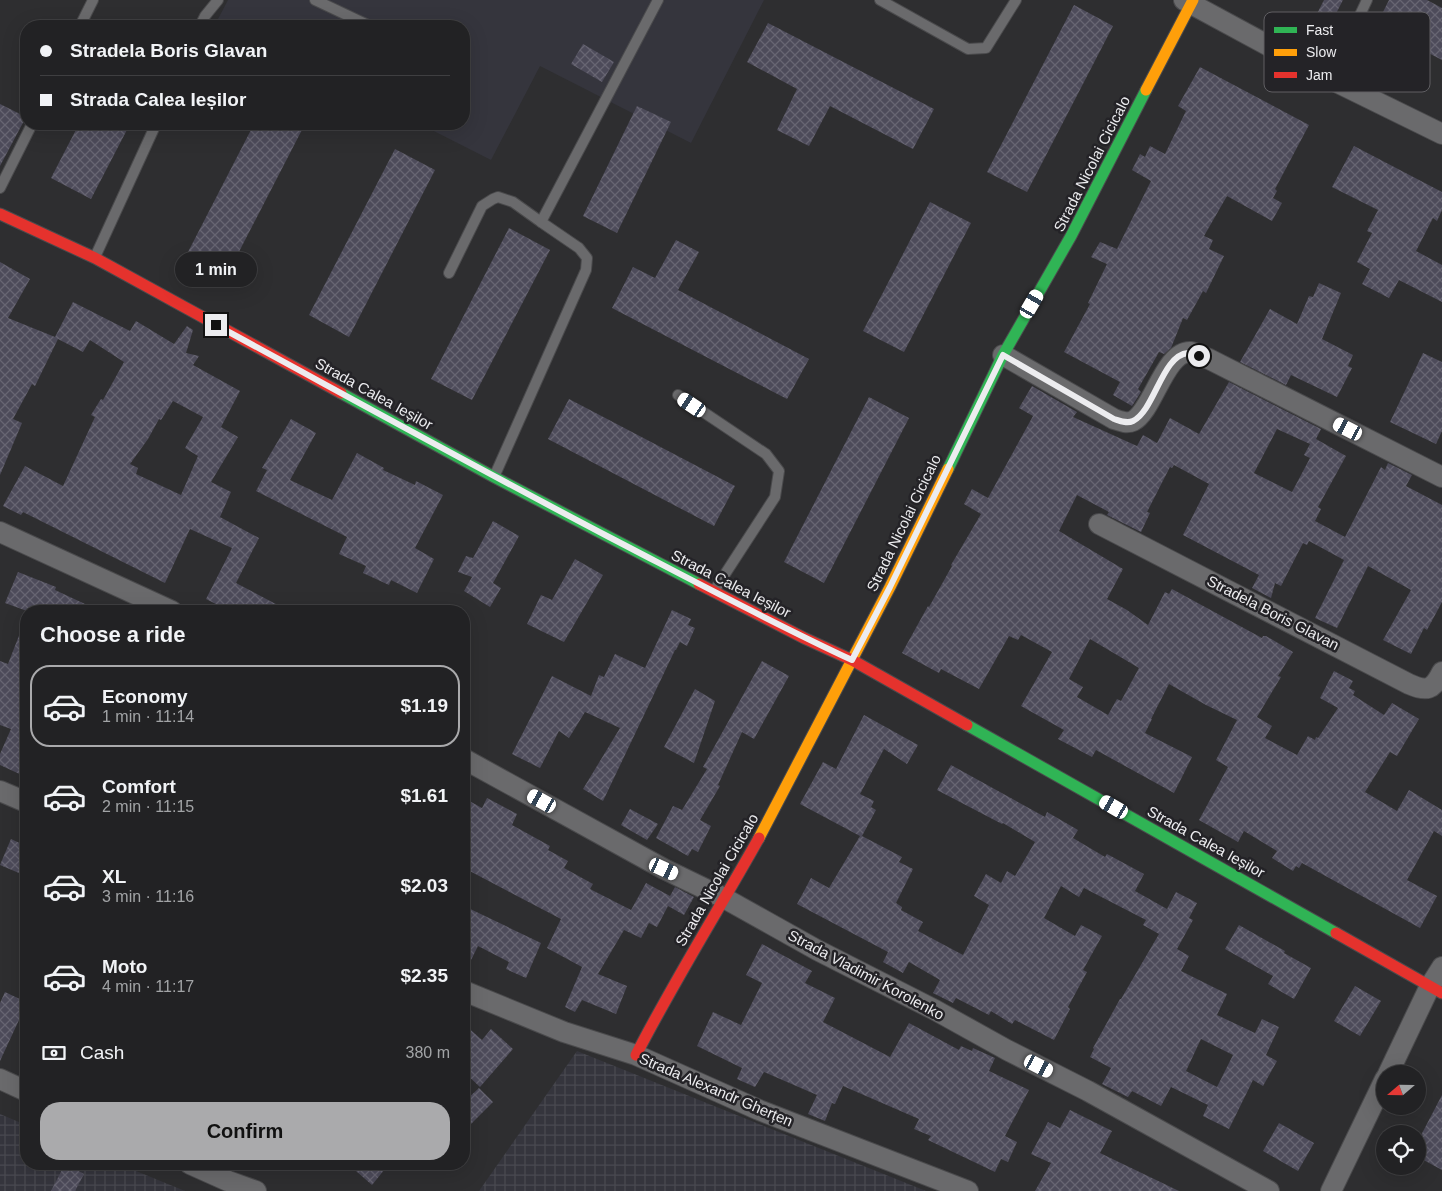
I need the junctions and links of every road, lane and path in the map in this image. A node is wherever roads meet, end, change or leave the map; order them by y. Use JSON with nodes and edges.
{"nodes":[{"id":1,"x":93,"y":0,"type":"edge"},
{"id":2,"x":218,"y":0,"type":"edge"},
{"id":3,"x":315,"y":0,"type":"edge"},
{"id":4,"x":658,"y":0,"type":"edge"},
{"id":5,"x":880,"y":0,"type":"edge"},
{"id":6,"x":1016,"y":0,"type":"edge"},
{"id":7,"x":1367,"y":0,"type":"edge"},
{"id":8,"x":1189,"y":1,"type":"edge"},
{"id":9,"x":1361,"y":12,"type":"edge"},
{"id":10,"x":83,"y":20,"type":"edge"},
{"id":11,"x":203,"y":20,"type":"edge"},
{"id":12,"x":357,"y":20,"type":"edge"},
{"id":13,"x":1264,"y":42,"type":"edge"},
{"id":14,"x":1356,"y":92,"type":"edge"},
{"id":15,"x":29,"y":130,"type":"edge"},
{"id":16,"x":153,"y":130,"type":"edge"},
{"id":17,"x":1442,"y":134,"type":"edge"},
{"id":18,"x":0,"y":188,"type":"edge"},
{"id":19,"x":0,"y":214,"type":"edge"},
{"id":20,"x":541,"y":222,"type":"junction"},
{"id":21,"x":95,"y":258,"type":"junction"},
{"id":22,"x":449,"y":273,"type":"dead end"},
{"id":23,"x":1003,"y":355,"type":"junction"},
{"id":24,"x":678,"y":395,"type":"dead end"},
{"id":25,"x":494,"y":476,"type":"junction"},
{"id":26,"x":1442,"y":477,"type":"edge"},
{"id":27,"x":1099,"y":524,"type":"dead end"},
{"id":28,"x":0,"y":532,"type":"edge"},
{"id":29,"x":713,"y":592,"type":"junction"},
{"id":30,"x":159,"y":605,"type":"edge"},
{"id":31,"x":852,"y":660,"type":"junction"},
{"id":32,"x":1442,"y":672,"type":"edge"},
{"id":33,"x":470,"y":761,"type":"edge"},
{"id":34,"x":0,"y":791,"type":"edge"},
{"id":35,"x":20,"y":799,"type":"edge"},
{"id":36,"x":724,"y":898,"type":"junction"},
{"id":37,"x":1442,"y":967,"type":"edge"},
{"id":38,"x":1436,"y":989,"type":"edge"},
{"id":39,"x":470,"y":993,"type":"edge"},
{"id":40,"x":636,"y":1055,"type":"junction"},
{"id":41,"x":1393,"y":1065,"type":"edge"},
{"id":42,"x":0,"y":1079,"type":"edge"},
{"id":43,"x":20,"y":1088,"type":"edge"},
{"id":44,"x":1376,"y":1098,"type":"edge"},
{"id":45,"x":203,"y":1170,"type":"edge"},
{"id":46,"x":256,"y":1191,"type":"edge"},
{"id":47,"x":968,"y":1191,"type":"edge"},
{"id":48,"x":1269,"y":1191,"type":"edge"},
{"id":49,"x":1331,"y":1191,"type":"edge"}],
"edges":[{"from":1,"to":10,"type":"lane"},
{"from":2,"to":11,"type":"lane"},
{"from":3,"to":12,"type":"lane"},
{"from":4,"to":20,"type":"lane"},
{"from":5,"to":6,"type":"lane"},
{"from":7,"to":9,"type":"lane"},
{"from":8,"to":13,"type":"street"},
{"from":8,"to":23,"type":"street","name":"Strada Nicolai Cicicalo"},
{"from":14,"to":17,"type":"street"},
{"from":15,"to":18,"type":"lane"},
{"from":16,"to":21,"type":"lane"},
{"from":19,"to":21,"type":"street","name":"Strada Calea Ieșilor"},
{"from":20,"to":22,"type":"lane"},
{"from":20,"to":25,"type":"lane"},
{"from":21,"to":25,"type":"street","name":"Strada Calea Ieșilor"},
{"from":23,"to":26,"type":"street"},
{"from":23,"to":31,"type":"street","name":"Strada Nicolai Cicicalo"},
{"from":24,"to":29,"type":"lane"},
{"from":25,"to":29,"type":"street","name":"Strada Calea Ieșilor"},
{"from":27,"to":32,"type":"street","name":"Stradela Boris Glavan"},
{"from":28,"to":30,"type":"street"},
{"from":29,"to":31,"type":"street","name":"Strada Calea Ieșilor"},
{"from":31,"to":36,"type":"street","name":"Strada Nicolai Cicicalo"},
{"from":31,"to":38,"type":"street","name":"Strada Calea Ieșilor"},
{"from":33,"to":36,"type":"street","name":"Strada Vladimir Korolenko"},
{"from":34,"to":35,"type":"street"},
{"from":36,"to":40,"type":"street","name":"Strada Nicolai Cicicalo"},
{"from":36,"to":48,"type":"street","name":"Strada Vladimir Korolenko"},
{"from":37,"to":38,"type":"street"},
{"from":38,"to":41,"type":"street"},
{"from":39,"to":40,"type":"street","name":"Strada Alexandr Gherțen"},
{"from":40,"to":47,"type":"street","name":"Strada Alexandr Gherțen"},
{"from":42,"to":43,"type":"street"},
{"from":44,"to":49,"type":"street"},
{"from":45,"to":46,"type":"street"}]}
